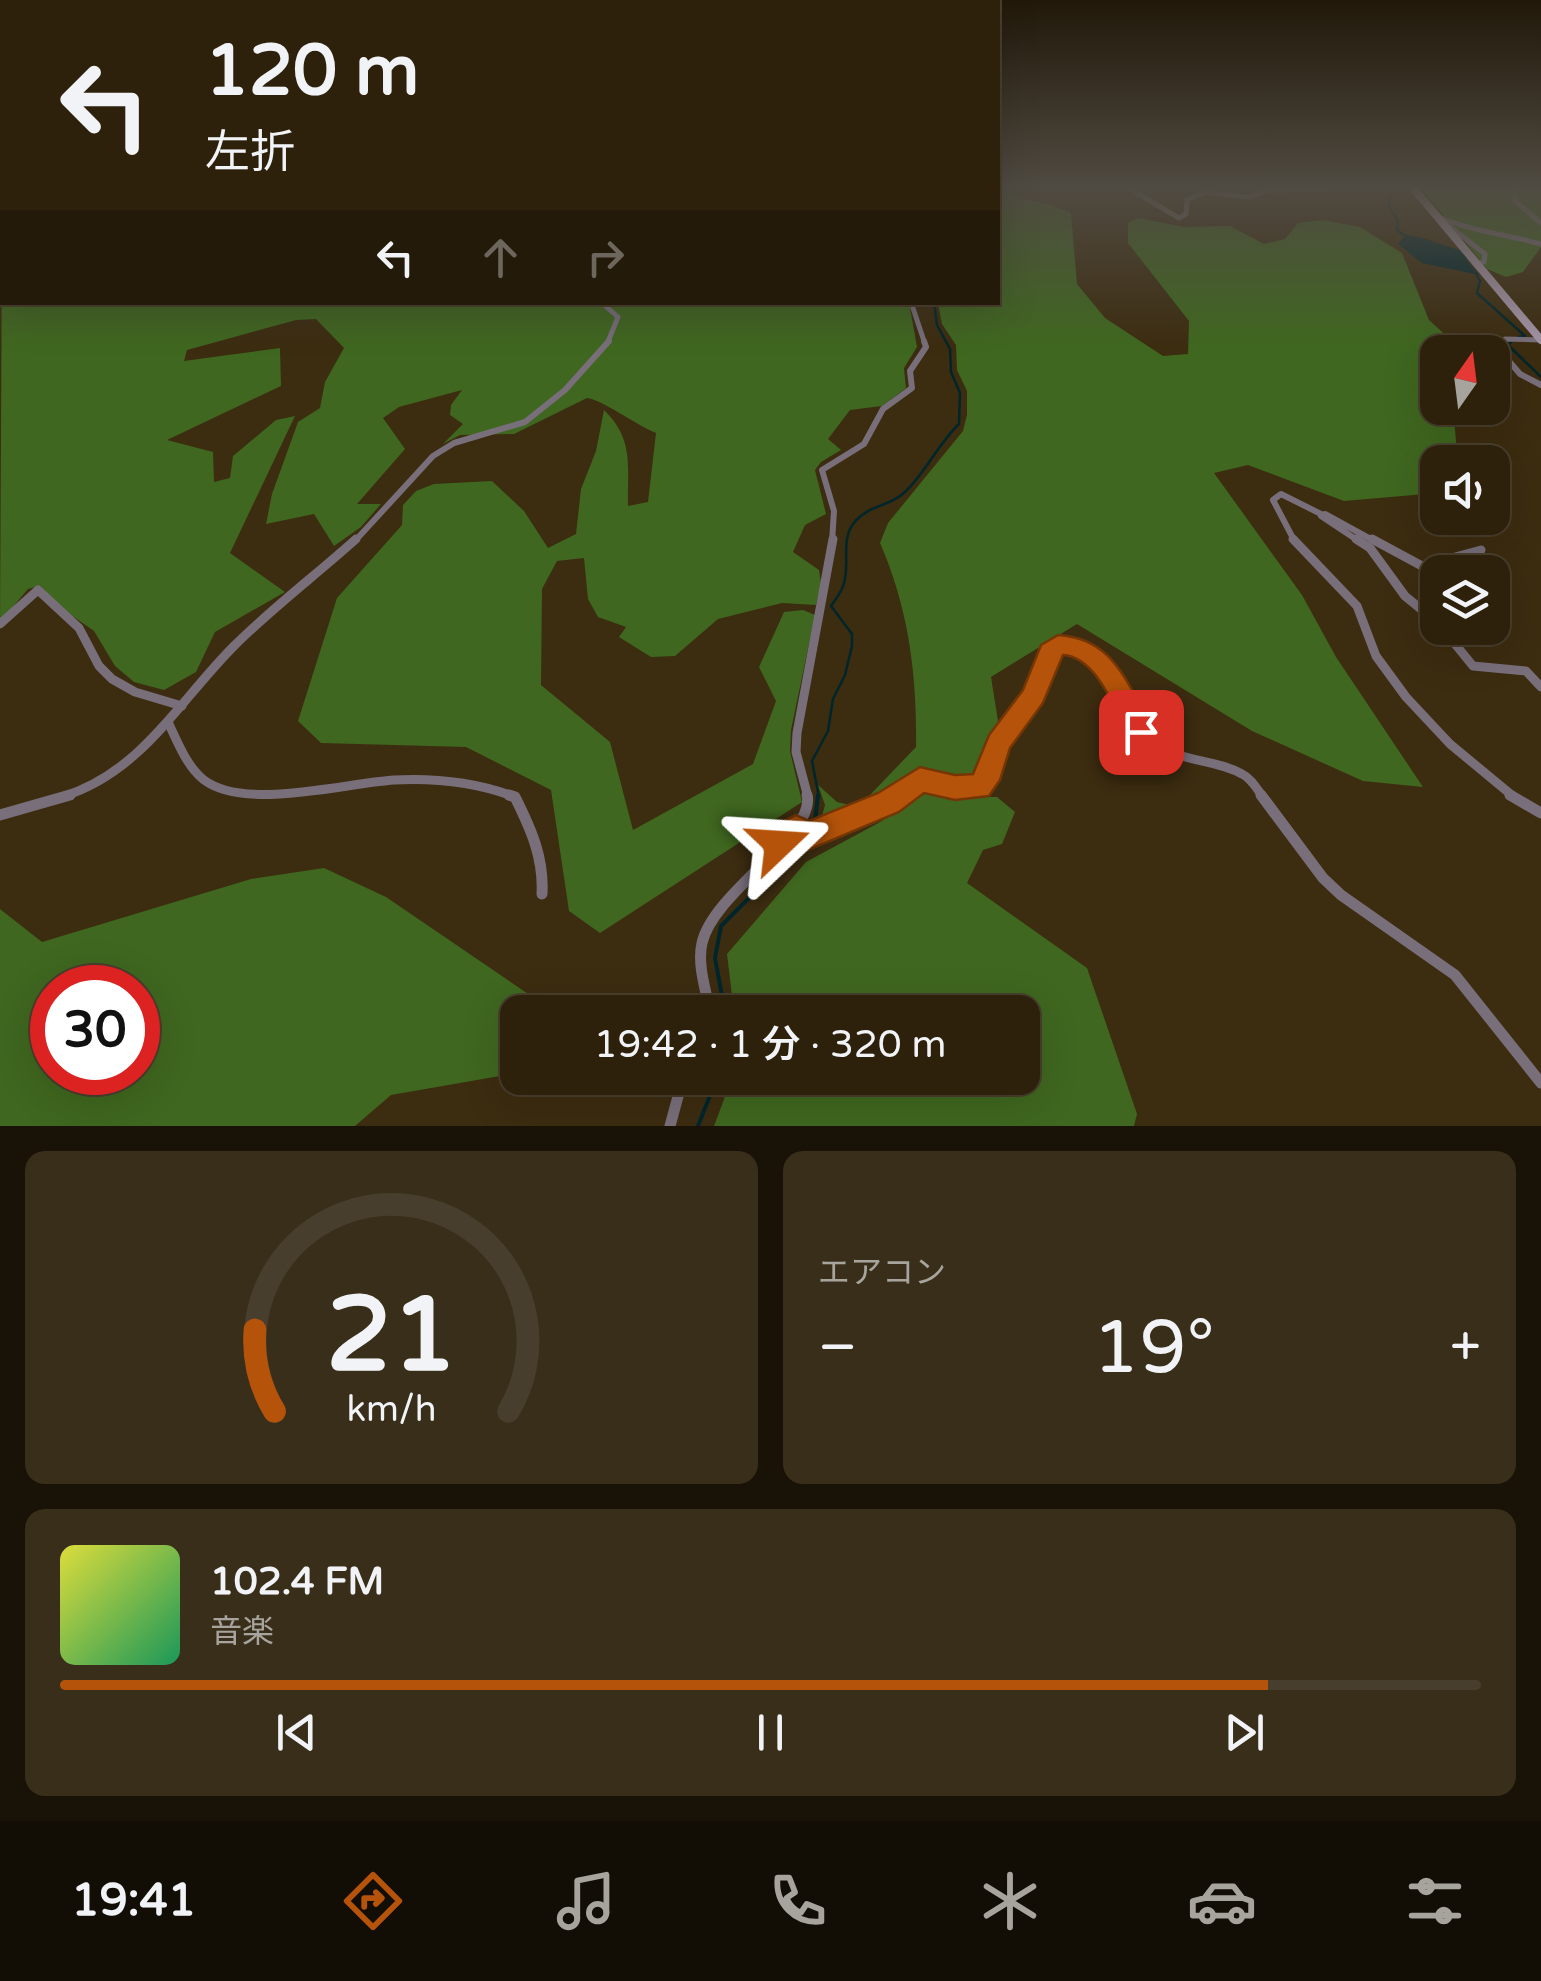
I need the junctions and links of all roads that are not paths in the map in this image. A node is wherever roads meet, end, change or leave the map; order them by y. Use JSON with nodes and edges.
{"nodes":[{"id":1,"x":1456,"y":242,"type":"edge"},
{"id":2,"x":1470,"y":242,"type":"edge"},
{"id":3,"x":1470,"y":258,"type":"junction"},
{"id":4,"x":603,"y":305,"type":"edge"},
{"id":5,"x":912,"y":305,"type":"edge"},
{"id":6,"x":1541,"y":340,"type":"edge"},
{"id":7,"x":1541,"y":385,"type":"edge"},
{"id":8,"x":1323,"y":515,"type":"junction"},
{"id":9,"x":1481,"y":550,"type":"dead end"},
{"id":10,"x":1420,"y":608,"type":"edge"},
{"id":11,"x":0,"y":624,"type":"edge"},
{"id":12,"x":1456,"y":645,"type":"edge"},
{"id":13,"x":1541,"y":687,"type":"edge"},
{"id":14,"x":182,"y":706,"type":"junction"},
{"id":15,"x":168,"y":722,"type":"junction"},
{"id":16,"x":1541,"y":813,"type":"edge"},
{"id":17,"x":0,"y":815,"type":"edge"},
{"id":18,"x":796,"y":829,"type":"junction"},
{"id":19,"x":542,"y":894,"type":"dead end"},
{"id":20,"x":707,"y":995,"type":"edge"},
{"id":21,"x":1541,"y":1083,"type":"edge"},
{"id":22,"x":678,"y":1095,"type":"edge"},
{"id":23,"x":670,"y":1126,"type":"edge"}],
"edges":[{"from":1,"to":3,"type":"street"},
{"from":2,"to":3,"type":"street"},
{"from":3,"to":6,"type":"street"},
{"from":4,"to":14,"type":"street"},
{"from":5,"to":18,"type":"street"},
{"from":6,"to":7,"type":"street"},
{"from":8,"to":9,"type":"street"},
{"from":8,"to":10,"type":"street"},
{"from":8,"to":16,"type":"street"},
{"from":11,"to":14,"type":"street"},
{"from":12,"to":13,"type":"street"},
{"from":14,"to":15,"type":"street"},
{"from":15,"to":17,"type":"street"},
{"from":15,"to":19,"type":"street"},
{"from":18,"to":20,"type":"street"},
{"from":18,"to":21,"type":"street"},
{"from":22,"to":23,"type":"street"}]}
